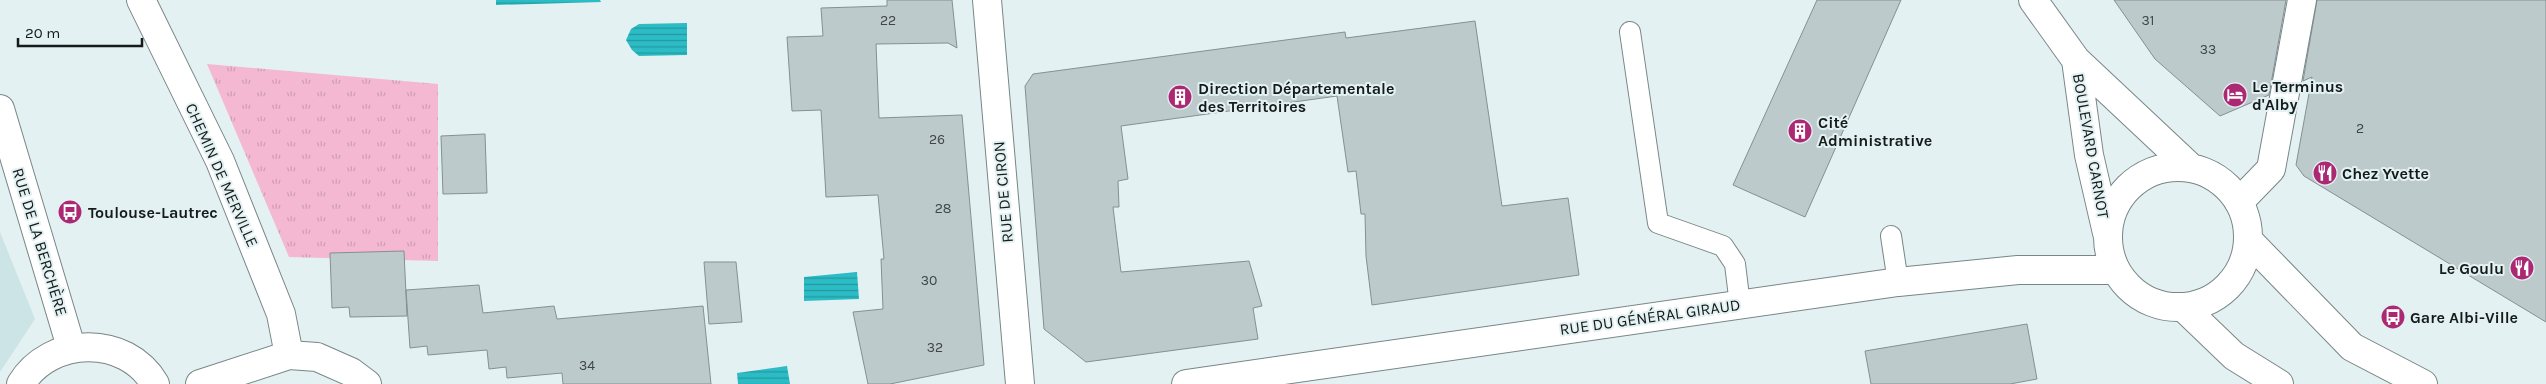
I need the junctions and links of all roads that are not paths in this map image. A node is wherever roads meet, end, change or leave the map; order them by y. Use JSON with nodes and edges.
{"nodes":[{"id":1,"x":987,"y":0,"type":"edge"},
{"id":2,"x":2033,"y":0,"type":"edge"},
{"id":3,"x":2302,"y":0,"type":"edge"},
{"id":4,"x":140,"y":1,"type":"edge"},
{"id":5,"x":1630,"y":32,"type":"dead end"},
{"id":6,"x":2076,"y":60,"type":"junction"},
{"id":7,"x":0,"y":109,"type":"edge"},
{"id":8,"x":2190,"y":168,"type":"junction"},
{"id":9,"x":2239,"y":202,"type":"junction"},
{"id":10,"x":1891,"y":236,"type":"dead end"},
{"id":11,"x":2108,"y":239,"type":"junction"},
{"id":12,"x":2249,"y":241,"type":"junction"},
{"id":13,"x":2116,"y":270,"type":"junction"},
{"id":14,"x":1898,"y":282,"type":"junction"},
{"id":15,"x":1740,"y":304,"type":"junction"},
{"id":16,"x":2184,"y":308,"type":"junction"},
{"id":17,"x":71,"y":347,"type":"junction"},
{"id":18,"x":289,"y":354,"type":"junction"},
{"id":19,"x":2413,"y":382,"type":"edge"},
{"id":20,"x":21,"y":384,"type":"edge"},
{"id":21,"x":155,"y":384,"type":"edge"},
{"id":22,"x":200,"y":384,"type":"edge"},
{"id":23,"x":367,"y":384,"type":"edge"},
{"id":24,"x":1020,"y":384,"type":"edge"},
{"id":25,"x":1186,"y":384,"type":"edge"},
{"id":26,"x":2279,"y":384,"type":"edge"}],
"edges":[{"from":1,"to":24,"type":"street","name":"RUE DE CIRON"},
{"from":2,"to":6,"type":"street"},
{"from":3,"to":9,"type":"street"},
{"from":4,"to":18,"type":"street","name":"CHEMIN DE MERVILLE"},
{"from":5,"to":15,"type":"lane"},
{"from":6,"to":8,"type":"street","name":"BOULEVARD CARNOT"},
{"from":6,"to":11,"type":"street","name":"BOULEVARD CARNOT"},
{"from":7,"to":17,"type":"street","name":"RUE DE LA BERCHÈRE"},
{"from":8,"to":9,"type":"street"},
{"from":8,"to":11,"type":"street"},
{"from":9,"to":12,"type":"street"},
{"from":10,"to":14,"type":"lane"},
{"from":11,"to":13,"type":"street"},
{"from":12,"to":16,"type":"street"},
{"from":12,"to":19,"type":"street"},
{"from":13,"to":14,"type":"street","name":"RUE DU GÉNÉRAL GIRAUD"},
{"from":13,"to":16,"type":"street"},
{"from":14,"to":15,"type":"street","name":"RUE DU GÉNÉRAL GIRAUD"},
{"from":15,"to":25,"type":"street","name":"RUE DU GÉNÉRAL GIRAUD"},
{"from":16,"to":26,"type":"street"},
{"from":17,"to":20,"type":"street"},
{"from":17,"to":21,"type":"street"},
{"from":18,"to":22,"type":"street"},
{"from":18,"to":23,"type":"street"}]}
